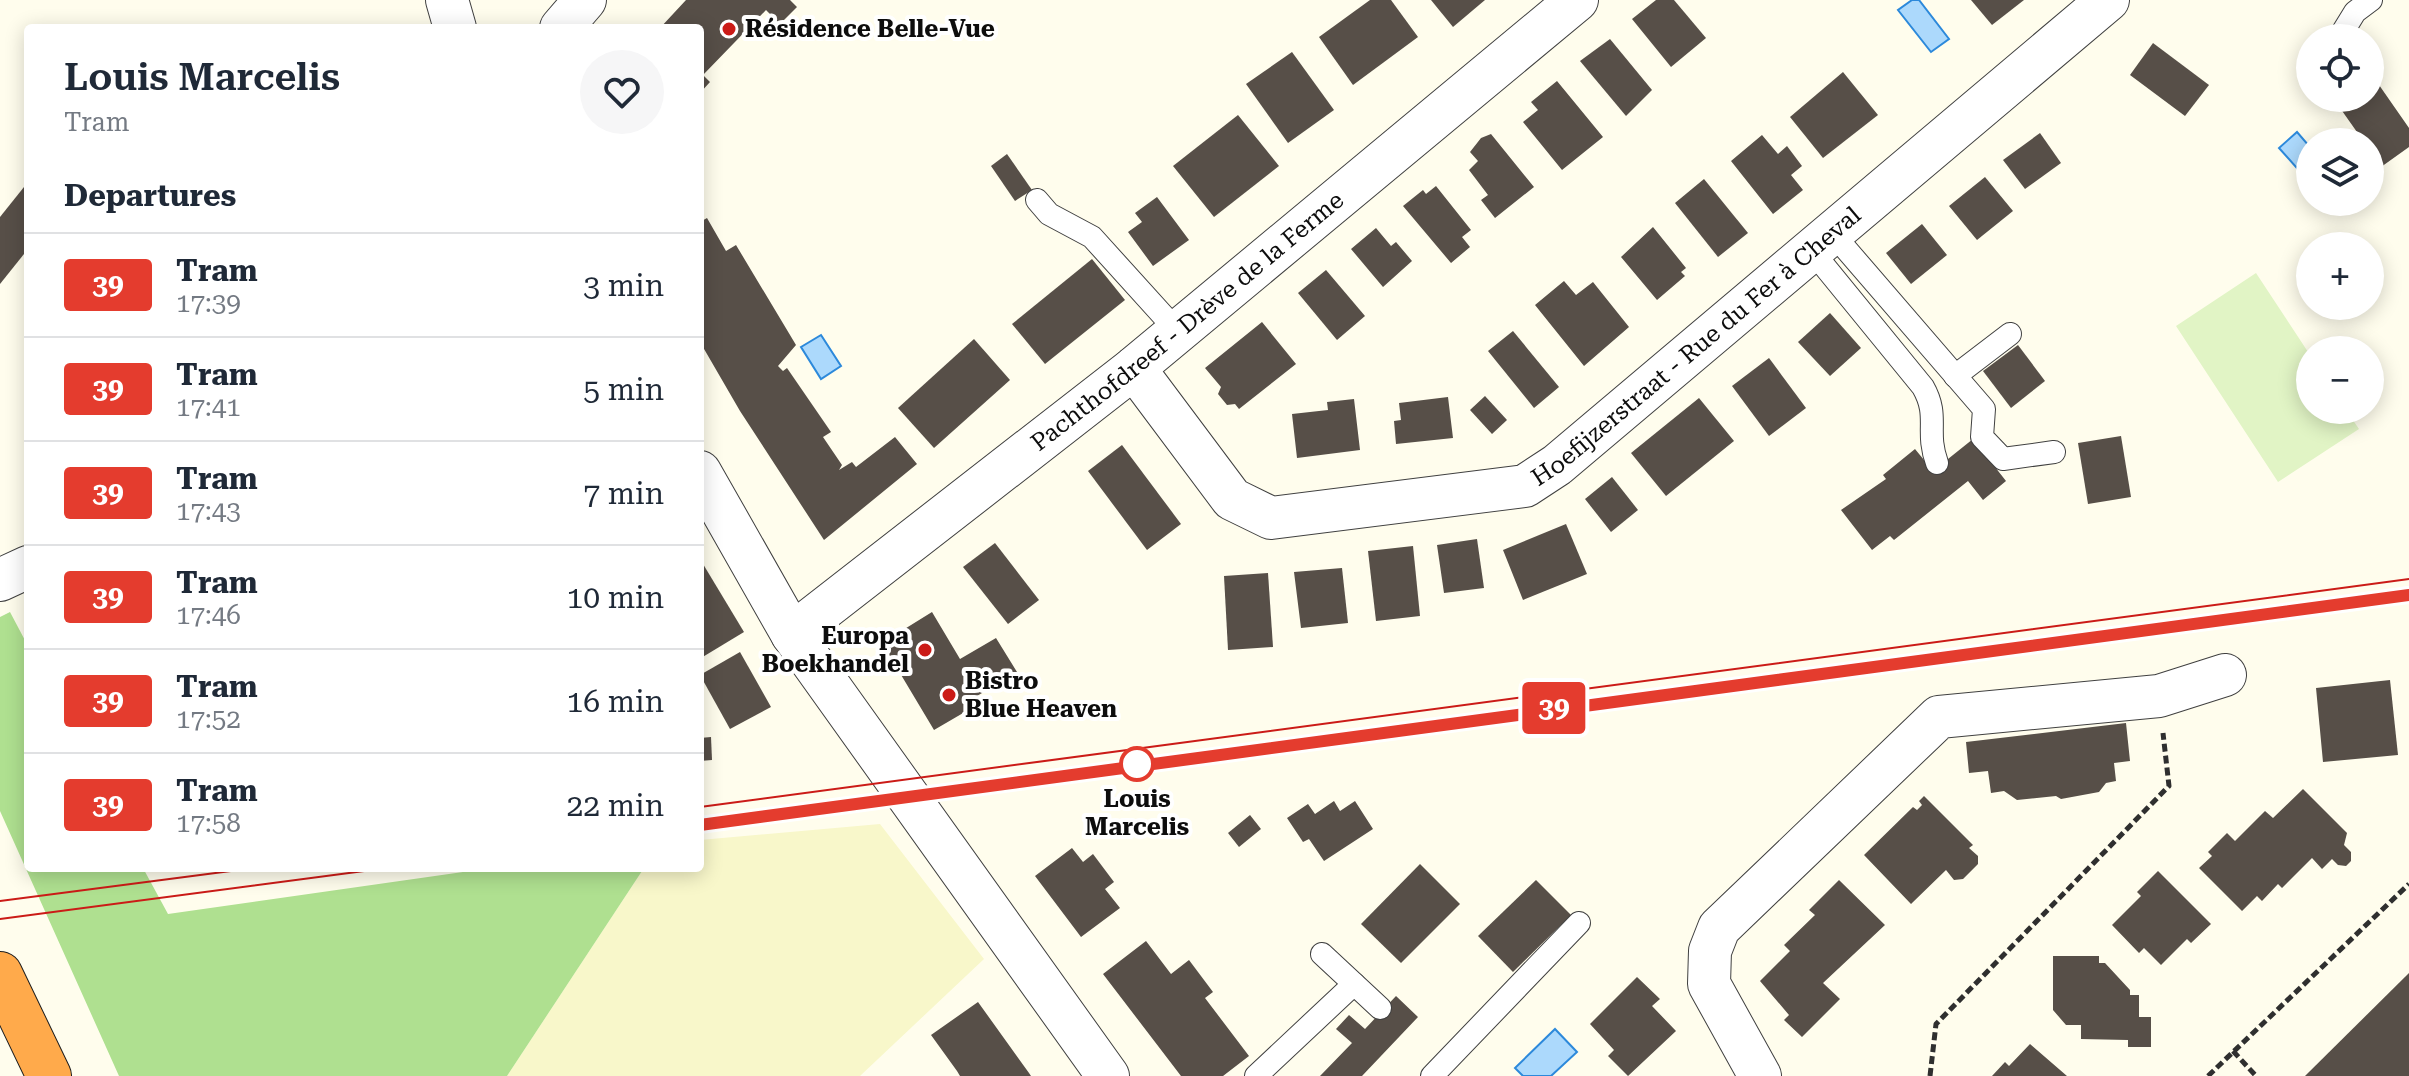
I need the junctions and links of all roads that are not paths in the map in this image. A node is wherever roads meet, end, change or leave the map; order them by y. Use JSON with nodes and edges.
{"nodes":[{"id":1,"x":447,"y":0,"type":"edge"},
{"id":2,"x":585,"y":0,"type":"edge"},
{"id":3,"x":1577,"y":0,"type":"edge"},
{"id":4,"x":2108,"y":0,"type":"edge"},
{"id":5,"x":2371,"y":0,"type":"edge"},
{"id":6,"x":454,"y":24,"type":"edge"},
{"id":7,"x":564,"y":24,"type":"edge"},
{"id":8,"x":2348,"y":24,"type":"edge"},
{"id":9,"x":1037,"y":200,"type":"dead end"},
{"id":10,"x":1823,"y":242,"type":"junction"},
{"id":11,"x":1178,"y":332,"type":"junction"},
{"id":12,"x":2010,"y":334,"type":"dead end"},
{"id":13,"x":1134,"y":368,"type":"junction"},
{"id":14,"x":1955,"y":376,"type":"junction"},
{"id":15,"x":2054,"y":452,"type":"dead end"},
{"id":16,"x":1937,"y":463,"type":"dead end"},
{"id":17,"x":704,"y":479,"type":"edge"},
{"id":18,"x":24,"y":569,"type":"edge"},
{"id":19,"x":0,"y":580,"type":"edge"},
{"id":20,"x":792,"y":634,"type":"junction"},
{"id":21,"x":2225,"y":675,"type":"dead end"},
{"id":22,"x":1579,"y":923,"type":"dead end"},
{"id":23,"x":1322,"y":954,"type":"dead end"},
{"id":24,"x":0,"y":974,"type":"edge"},
{"id":25,"x":1354,"y":984,"type":"junction"},
{"id":26,"x":1380,"y":1008,"type":"dead end"},
{"id":27,"x":49,"y":1076,"type":"edge"},
{"id":28,"x":1108,"y":1076,"type":"edge"},
{"id":29,"x":1256,"y":1076,"type":"edge"},
{"id":30,"x":1432,"y":1076,"type":"edge"},
{"id":31,"x":1760,"y":1076,"type":"edge"}],
"edges":[{"from":1,"to":6,"type":"street"},
{"from":2,"to":7,"type":"street"},
{"from":3,"to":11,"type":"street","name":"Pachthofdreef - Drève de la Ferme"},
{"from":4,"to":10,"type":"street","name":"Hoefijzerstraat - Rue du Fer à Cheval"},
{"from":5,"to":8,"type":"lane"},
{"from":9,"to":11,"type":"lane"},
{"from":10,"to":13,"type":"street","name":"Hoefijzerstraat - Rue du Fer à Cheval"},
{"from":10,"to":14,"type":"lane"},
{"from":10,"to":16,"type":"lane"},
{"from":11,"to":13,"type":"street","name":"Pachthofdreef - Drève de la Ferme"},
{"from":12,"to":14,"type":"lane"},
{"from":13,"to":20,"type":"street","name":"Pachthofdreef - Drève de la Ferme"},
{"from":14,"to":15,"type":"lane"},
{"from":17,"to":20,"type":"street"},
{"from":18,"to":19,"type":"street"},
{"from":20,"to":28,"type":"street"},
{"from":21,"to":31,"type":"street"},
{"from":22,"to":30,"type":"lane"},
{"from":23,"to":25,"type":"lane"},
{"from":24,"to":27,"type":"highway"},
{"from":25,"to":26,"type":"lane"},
{"from":25,"to":29,"type":"lane"}]}
